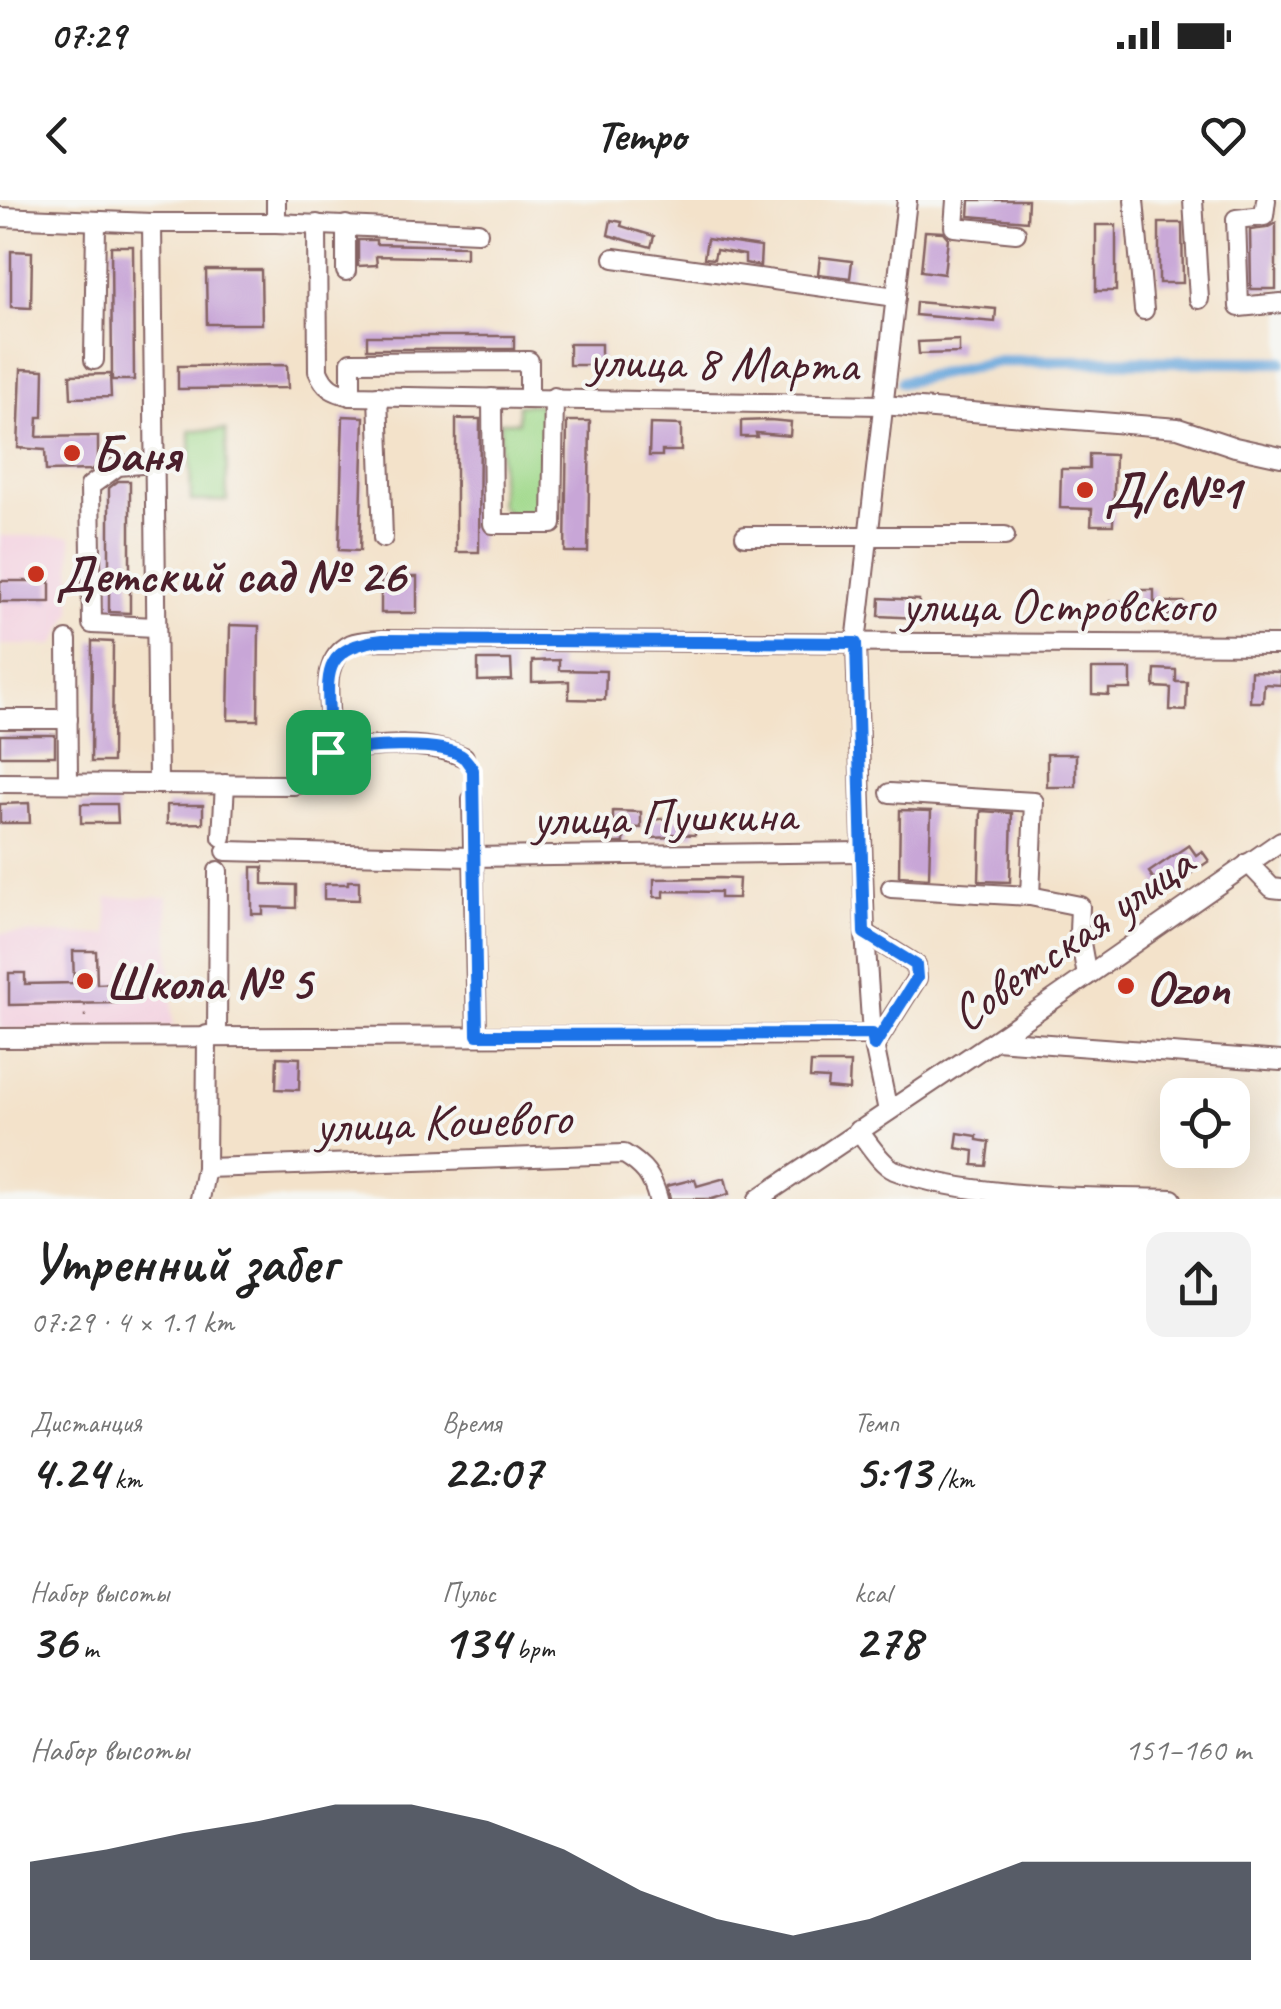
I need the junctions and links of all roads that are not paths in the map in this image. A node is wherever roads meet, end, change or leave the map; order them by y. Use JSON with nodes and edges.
{"nodes":[{"id":1,"x":276,"y":200,"type":"edge"},
{"id":2,"x":907,"y":200,"type":"edge"},
{"id":3,"x":956,"y":200,"type":"edge"},
{"id":4,"x":1134,"y":200,"type":"edge"},
{"id":5,"x":1192,"y":200,"type":"edge"},
{"id":6,"x":1266,"y":200,"type":"edge"},
{"id":7,"x":1281,"y":215,"type":"edge"},
{"id":8,"x":0,"y":217,"type":"edge"},
{"id":9,"x":96,"y":222,"type":"junction"},
{"id":10,"x":276,"y":222,"type":"junction"},
{"id":11,"x":152,"y":223,"type":"junction"},
{"id":12,"x":317,"y":224,"type":"junction"},
{"id":13,"x":346,"y":226,"type":"junction"},
{"id":14,"x":478,"y":232,"type":"dead end"},
{"id":15,"x":1016,"y":232,"type":"dead end"},
{"id":16,"x":614,"y":258,"type":"dead end"},
{"id":17,"x":346,"y":271,"type":"dead end"},
{"id":18,"x":896,"y":297,"type":"junction"},
{"id":19,"x":1199,"y":298,"type":"dead end"},
{"id":20,"x":1281,"y":302,"type":"edge"},
{"id":21,"x":1144,"y":310,"type":"dead end"},
{"id":22,"x":94,"y":360,"type":"dead end"},
{"id":23,"x":351,"y":396,"type":"junction"},
{"id":24,"x":378,"y":396,"type":"junction"},
{"id":25,"x":554,"y":397,"type":"junction"},
{"id":26,"x":492,"y":398,"type":"junction"},
{"id":27,"x":529,"y":398,"type":"junction"},
{"id":28,"x":882,"y":404,"type":"junction"},
{"id":29,"x":1281,"y":457,"type":"edge"},
{"id":30,"x":153,"y":464,"type":"junction"},
{"id":31,"x":745,"y":536,"type":"dead end"},
{"id":32,"x":1006,"y":536,"type":"dead end"},
{"id":33,"x":382,"y":538,"type":"dead end"},
{"id":34,"x":867,"y":538,"type":"junction"},
{"id":35,"x":156,"y":626,"type":"junction"},
{"id":36,"x":67,"y":640,"type":"dead end"},
{"id":37,"x":856,"y":643,"type":"junction"},
{"id":38,"x":1281,"y":646,"type":"edge"},
{"id":39,"x":0,"y":719,"type":"edge"},
{"id":40,"x":68,"y":719,"type":"junction"},
{"id":41,"x":328,"y":752,"type":"junction"},
{"id":42,"x":464,"y":757,"type":"dead end"},
{"id":43,"x":0,"y":783,"type":"edge"},
{"id":44,"x":68,"y":783,"type":"junction"},
{"id":45,"x":158,"y":784,"type":"junction"},
{"id":46,"x":225,"y":784,"type":"junction"},
{"id":47,"x":890,"y":793,"type":"dead end"},
{"id":48,"x":472,"y":799,"type":"dead end"},
{"id":49,"x":1281,"y":841,"type":"edge"},
{"id":50,"x":862,"y":852,"type":"junction"},
{"id":51,"x":472,"y":857,"type":"junction"},
{"id":52,"x":1248,"y":863,"type":"junction"},
{"id":53,"x":218,"y":871,"type":"dead end"},
{"id":54,"x":891,"y":888,"type":"dead end"},
{"id":55,"x":1281,"y":890,"type":"edge"},
{"id":56,"x":1030,"y":896,"type":"junction"},
{"id":57,"x":864,"y":933,"type":"junction"},
{"id":58,"x":1087,"y":976,"type":"junction"},
{"id":59,"x":212,"y":1035,"type":"junction"},
{"id":60,"x":477,"y":1035,"type":"junction"},
{"id":61,"x":0,"y":1038,"type":"edge"},
{"id":62,"x":873,"y":1040,"type":"junction"},
{"id":63,"x":996,"y":1040,"type":"junction"},
{"id":64,"x":1281,"y":1061,"type":"edge"},
{"id":65,"x":888,"y":1110,"type":"junction"},
{"id":66,"x":858,"y":1130,"type":"junction"},
{"id":67,"x":206,"y":1168,"type":"junction"},
{"id":68,"x":200,"y":1199,"type":"edge"},
{"id":69,"x":658,"y":1199,"type":"edge"},
{"id":70,"x":758,"y":1199,"type":"edge"},
{"id":71,"x":1172,"y":1199,"type":"edge"}],
"edges":[{"from":1,"to":10,"type":"street"},
{"from":2,"to":18,"type":"street"},
{"from":3,"to":15,"type":"street"},
{"from":4,"to":21,"type":"street"},
{"from":5,"to":19,"type":"street"},
{"from":6,"to":7,"type":"street"},
{"from":6,"to":20,"type":"street"},
{"from":8,"to":9,"type":"street"},
{"from":9,"to":11,"type":"street"},
{"from":9,"to":22,"type":"street"},
{"from":10,"to":11,"type":"street"},
{"from":10,"to":12,"type":"street"},
{"from":11,"to":30,"type":"street"},
{"from":12,"to":13,"type":"street"},
{"from":12,"to":23,"type":"street"},
{"from":13,"to":14,"type":"street"},
{"from":13,"to":17,"type":"street"},
{"from":16,"to":18,"type":"street"},
{"from":18,"to":28,"type":"street"},
{"from":23,"to":24,"type":"street","name":"улица 8 Марта"},
{"from":23,"to":27,"type":"street"},
{"from":24,"to":26,"type":"street","name":"улица 8 Марта"},
{"from":24,"to":33,"type":"street"},
{"from":25,"to":26,"type":"street"},
{"from":25,"to":27,"type":"street","name":"улица 8 Марта"},
{"from":25,"to":28,"type":"street","name":"улица 8 Марта"},
{"from":26,"to":27,"type":"street","name":"улица 8 Марта"},
{"from":28,"to":29,"type":"street","name":"улица 8 Марта"},
{"from":28,"to":34,"type":"street"},
{"from":30,"to":35,"type":"street"},
{"from":30,"to":35,"type":"street"},
{"from":31,"to":34,"type":"street"},
{"from":32,"to":34,"type":"street"},
{"from":34,"to":37,"type":"street"},
{"from":35,"to":45,"type":"street"},
{"from":36,"to":40,"type":"street"},
{"from":37,"to":38,"type":"street","name":"улица Островского"},
{"from":37,"to":41,"type":"street","name":"улица Островского"},
{"from":37,"to":50,"type":"street"},
{"from":39,"to":40,"type":"street"},
{"from":40,"to":44,"type":"street"},
{"from":41,"to":42,"type":"street"},
{"from":41,"to":46,"type":"street"},
{"from":43,"to":44,"type":"street"},
{"from":44,"to":45,"type":"street"},
{"from":45,"to":46,"type":"street"},
{"from":46,"to":51,"type":"street","name":"улица Пушкина"},
{"from":47,"to":56,"type":"street"},
{"from":48,"to":51,"type":"street"},
{"from":49,"to":52,"type":"street","name":"Советская улица"},
{"from":50,"to":51,"type":"street","name":"улица Пушкина"},
{"from":50,"to":57,"type":"street"},
{"from":51,"to":60,"type":"street"},
{"from":52,"to":55,"type":"street"},
{"from":52,"to":58,"type":"street","name":"Советская улица"},
{"from":53,"to":59,"type":"street"},
{"from":54,"to":56,"type":"street"},
{"from":56,"to":58,"type":"street"},
{"from":57,"to":62,"type":"street"},
{"from":57,"to":62,"type":"street"},
{"from":58,"to":63,"type":"street","name":"Советская улица"},
{"from":59,"to":60,"type":"street"},
{"from":59,"to":61,"type":"street"},
{"from":59,"to":67,"type":"street"},
{"from":60,"to":62,"type":"street"},
{"from":62,"to":65,"type":"street"},
{"from":63,"to":64,"type":"street"},
{"from":63,"to":65,"type":"street","name":"Советская улица"},
{"from":65,"to":66,"type":"street","name":"Советская улица"},
{"from":66,"to":70,"type":"street","name":"Советская улица"},
{"from":66,"to":71,"type":"street"},
{"from":67,"to":68,"type":"street"},
{"from":67,"to":69,"type":"street","name":"улица Кошевого"}]}
